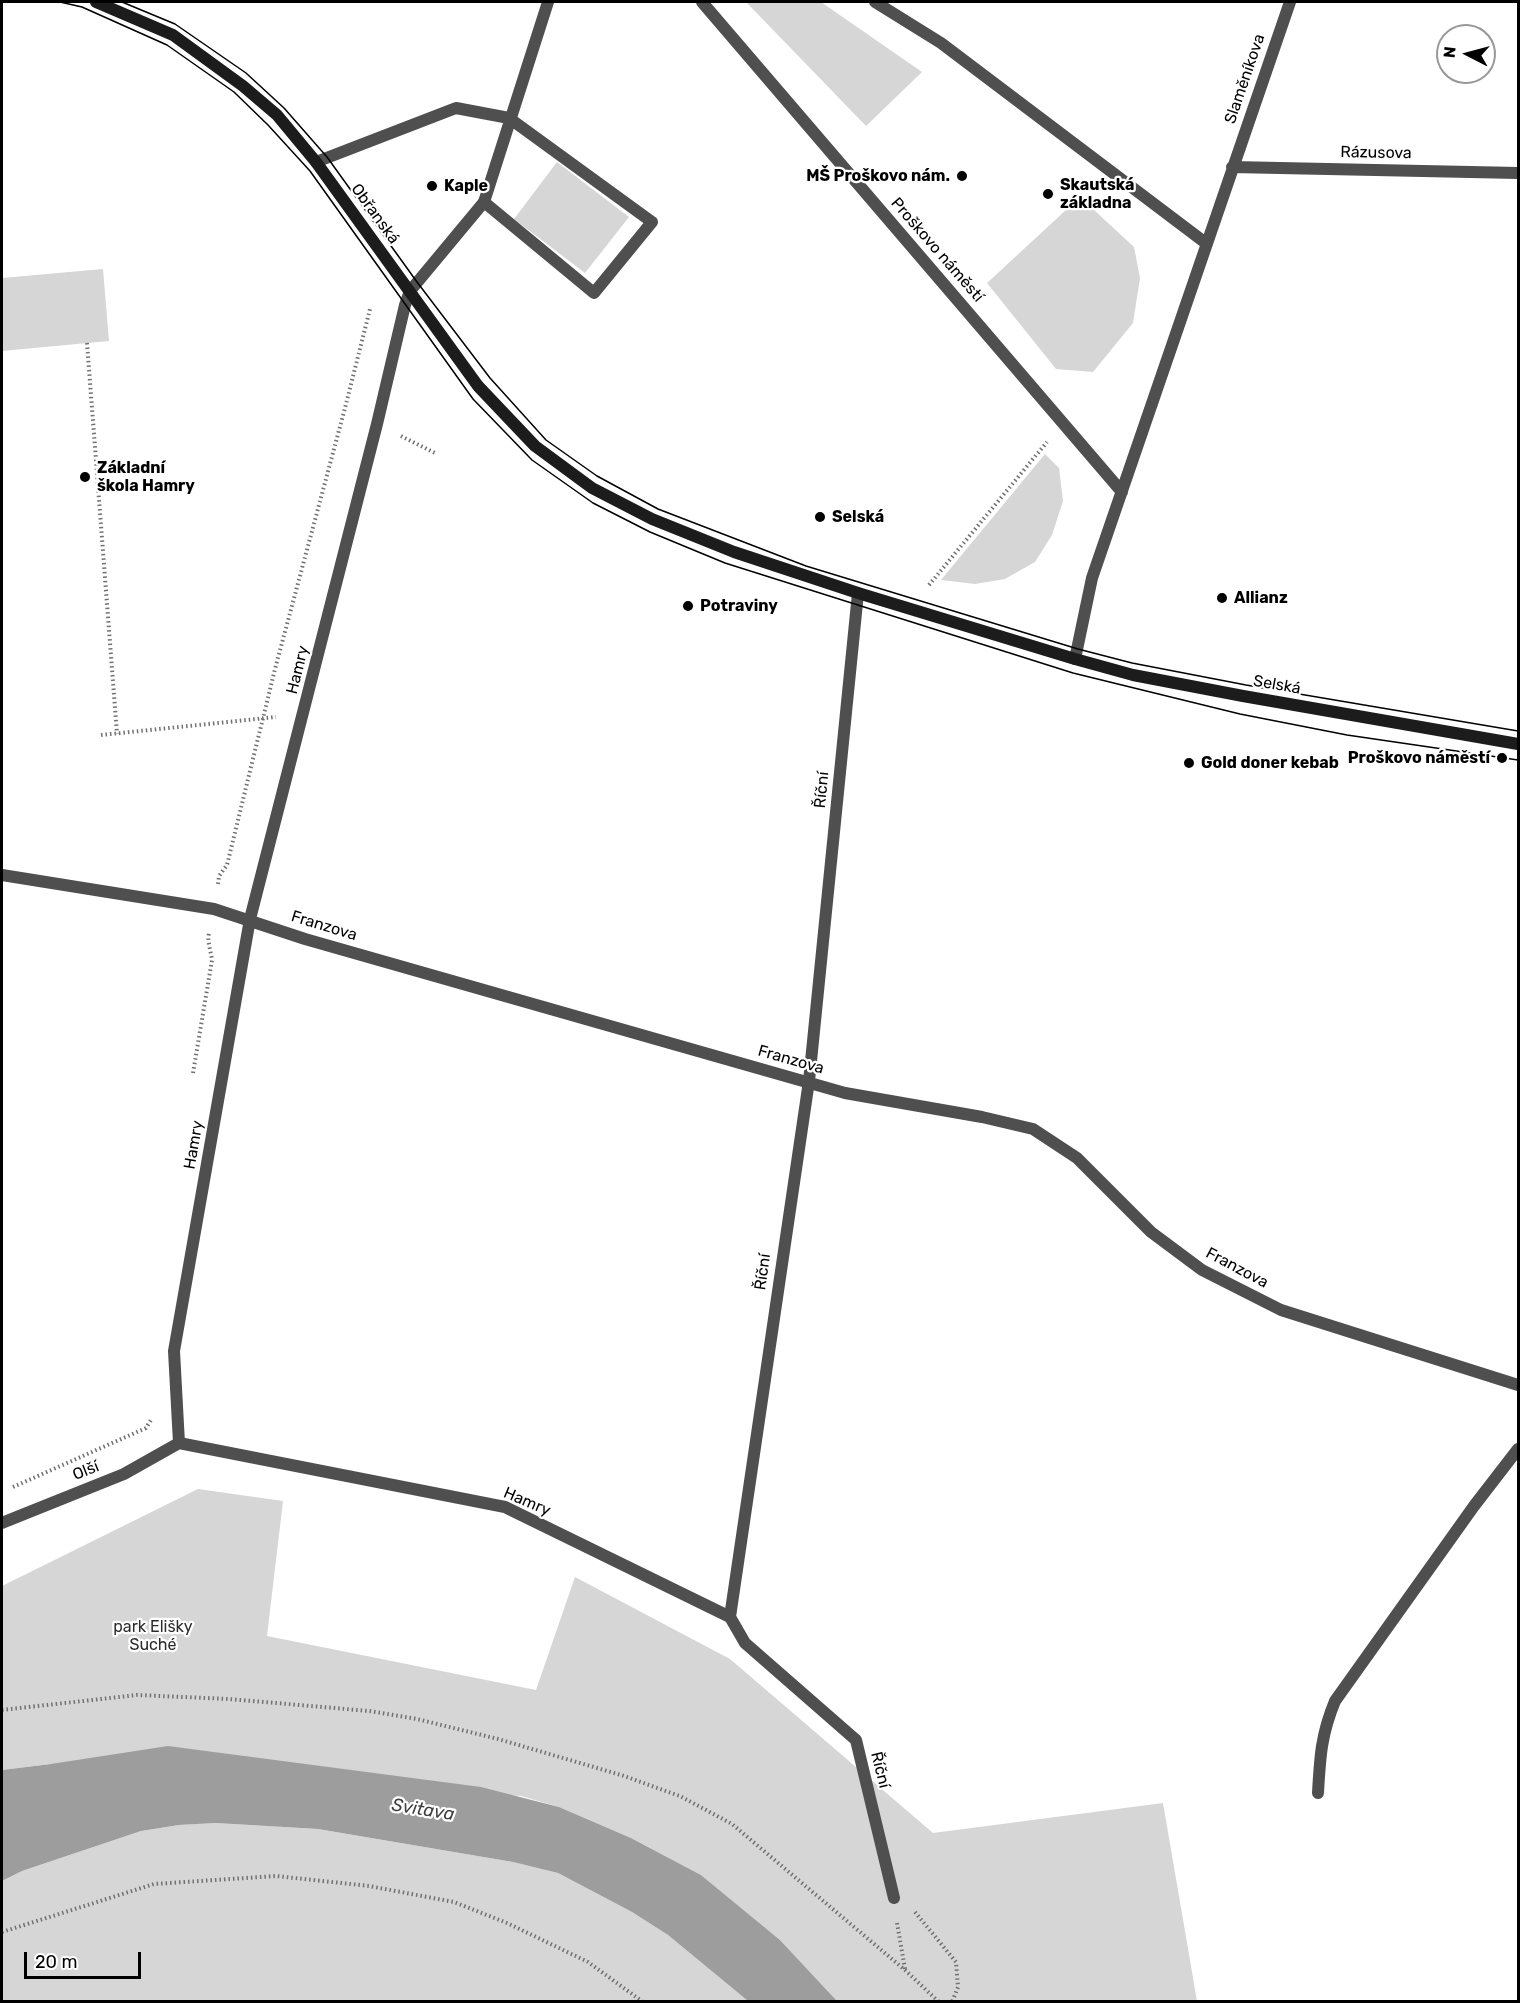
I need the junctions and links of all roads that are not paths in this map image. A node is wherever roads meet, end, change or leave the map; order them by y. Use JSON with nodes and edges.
{"nodes":[{"id":1,"x":96,"y":2,"type":"edge"},
{"id":2,"x":548,"y":2,"type":"edge"},
{"id":3,"x":702,"y":2,"type":"edge"},
{"id":4,"x":875,"y":2,"type":"edge"},
{"id":5,"x":1290,"y":2,"type":"edge"},
{"id":6,"x":509,"y":118,"type":"junction"},
{"id":7,"x":316,"y":162,"type":"junction"},
{"id":8,"x":1232,"y":166,"type":"junction"},
{"id":9,"x":1518,"y":173,"type":"edge"},
{"id":10,"x":484,"y":202,"type":"junction"},
{"id":11,"x":1207,"y":244,"type":"junction"},
{"id":12,"x":410,"y":291,"type":"junction"},
{"id":13,"x":592,"y":488,"type":"joint"},
{"id":14,"x":1122,"y":492,"type":"junction"},
{"id":15,"x":858,"y":592,"type":"junction"},
{"id":16,"x":1075,"y":659,"type":"junction"},
{"id":17,"x":1518,"y":744,"type":"edge"},
{"id":18,"x":2,"y":875,"type":"edge"},
{"id":19,"x":250,"y":919,"type":"junction"},
{"id":20,"x":809,"y":1082,"type":"junction"},
{"id":21,"x":1518,"y":1385,"type":"edge"},
{"id":22,"x":179,"y":1443,"type":"junction"},
{"id":23,"x":1518,"y":1449,"type":"edge"},
{"id":24,"x":2,"y":1523,"type":"edge"},
{"id":25,"x":730,"y":1617,"type":"junction"},
{"id":26,"x":1318,"y":1793,"type":"dead end"},
{"id":27,"x":894,"y":1898,"type":"road end"}],
"edges":[{"from":1,"to":7,"type":"main road","name":"Obřanská"},
{"from":2,"to":6,"type":"street"},
{"from":3,"to":14,"type":"street","name":"Proškovo náměstí"},
{"from":4,"to":11,"type":"street"},
{"from":5,"to":8,"type":"street","name":"Slaměníkova"},
{"from":6,"to":7,"type":"street"},
{"from":6,"to":10,"type":"street"},
{"from":6,"to":10,"type":"street"},
{"from":7,"to":12,"type":"main road","name":"Obřanská"},
{"from":8,"to":9,"type":"street","name":"Rázusova"},
{"from":8,"to":11,"type":"street"},
{"from":10,"to":12,"type":"street"},
{"from":11,"to":14,"type":"street"},
{"from":12,"to":13,"type":"main road","name":"Obřanská"},
{"from":12,"to":19,"type":"street","name":"Hamry"},
{"from":13,"to":15,"type":"main road","name":"Selská"},
{"from":14,"to":16,"type":"street"},
{"from":15,"to":16,"type":"main road","name":"Selská"},
{"from":15,"to":20,"type":"street","name":"Říční"},
{"from":16,"to":17,"type":"main road","name":"Selská"},
{"from":18,"to":19,"type":"street","name":"Franzova"},
{"from":19,"to":20,"type":"street","name":"Franzova"},
{"from":19,"to":22,"type":"street","name":"Hamry"},
{"from":20,"to":21,"type":"street","name":"Franzova"},
{"from":20,"to":25,"type":"street","name":"Říční"},
{"from":22,"to":24,"type":"street","name":"Olší"},
{"from":22,"to":25,"type":"street","name":"Hamry"},
{"from":23,"to":26,"type":"street"},
{"from":25,"to":27,"type":"street","name":"Říční"}]}
